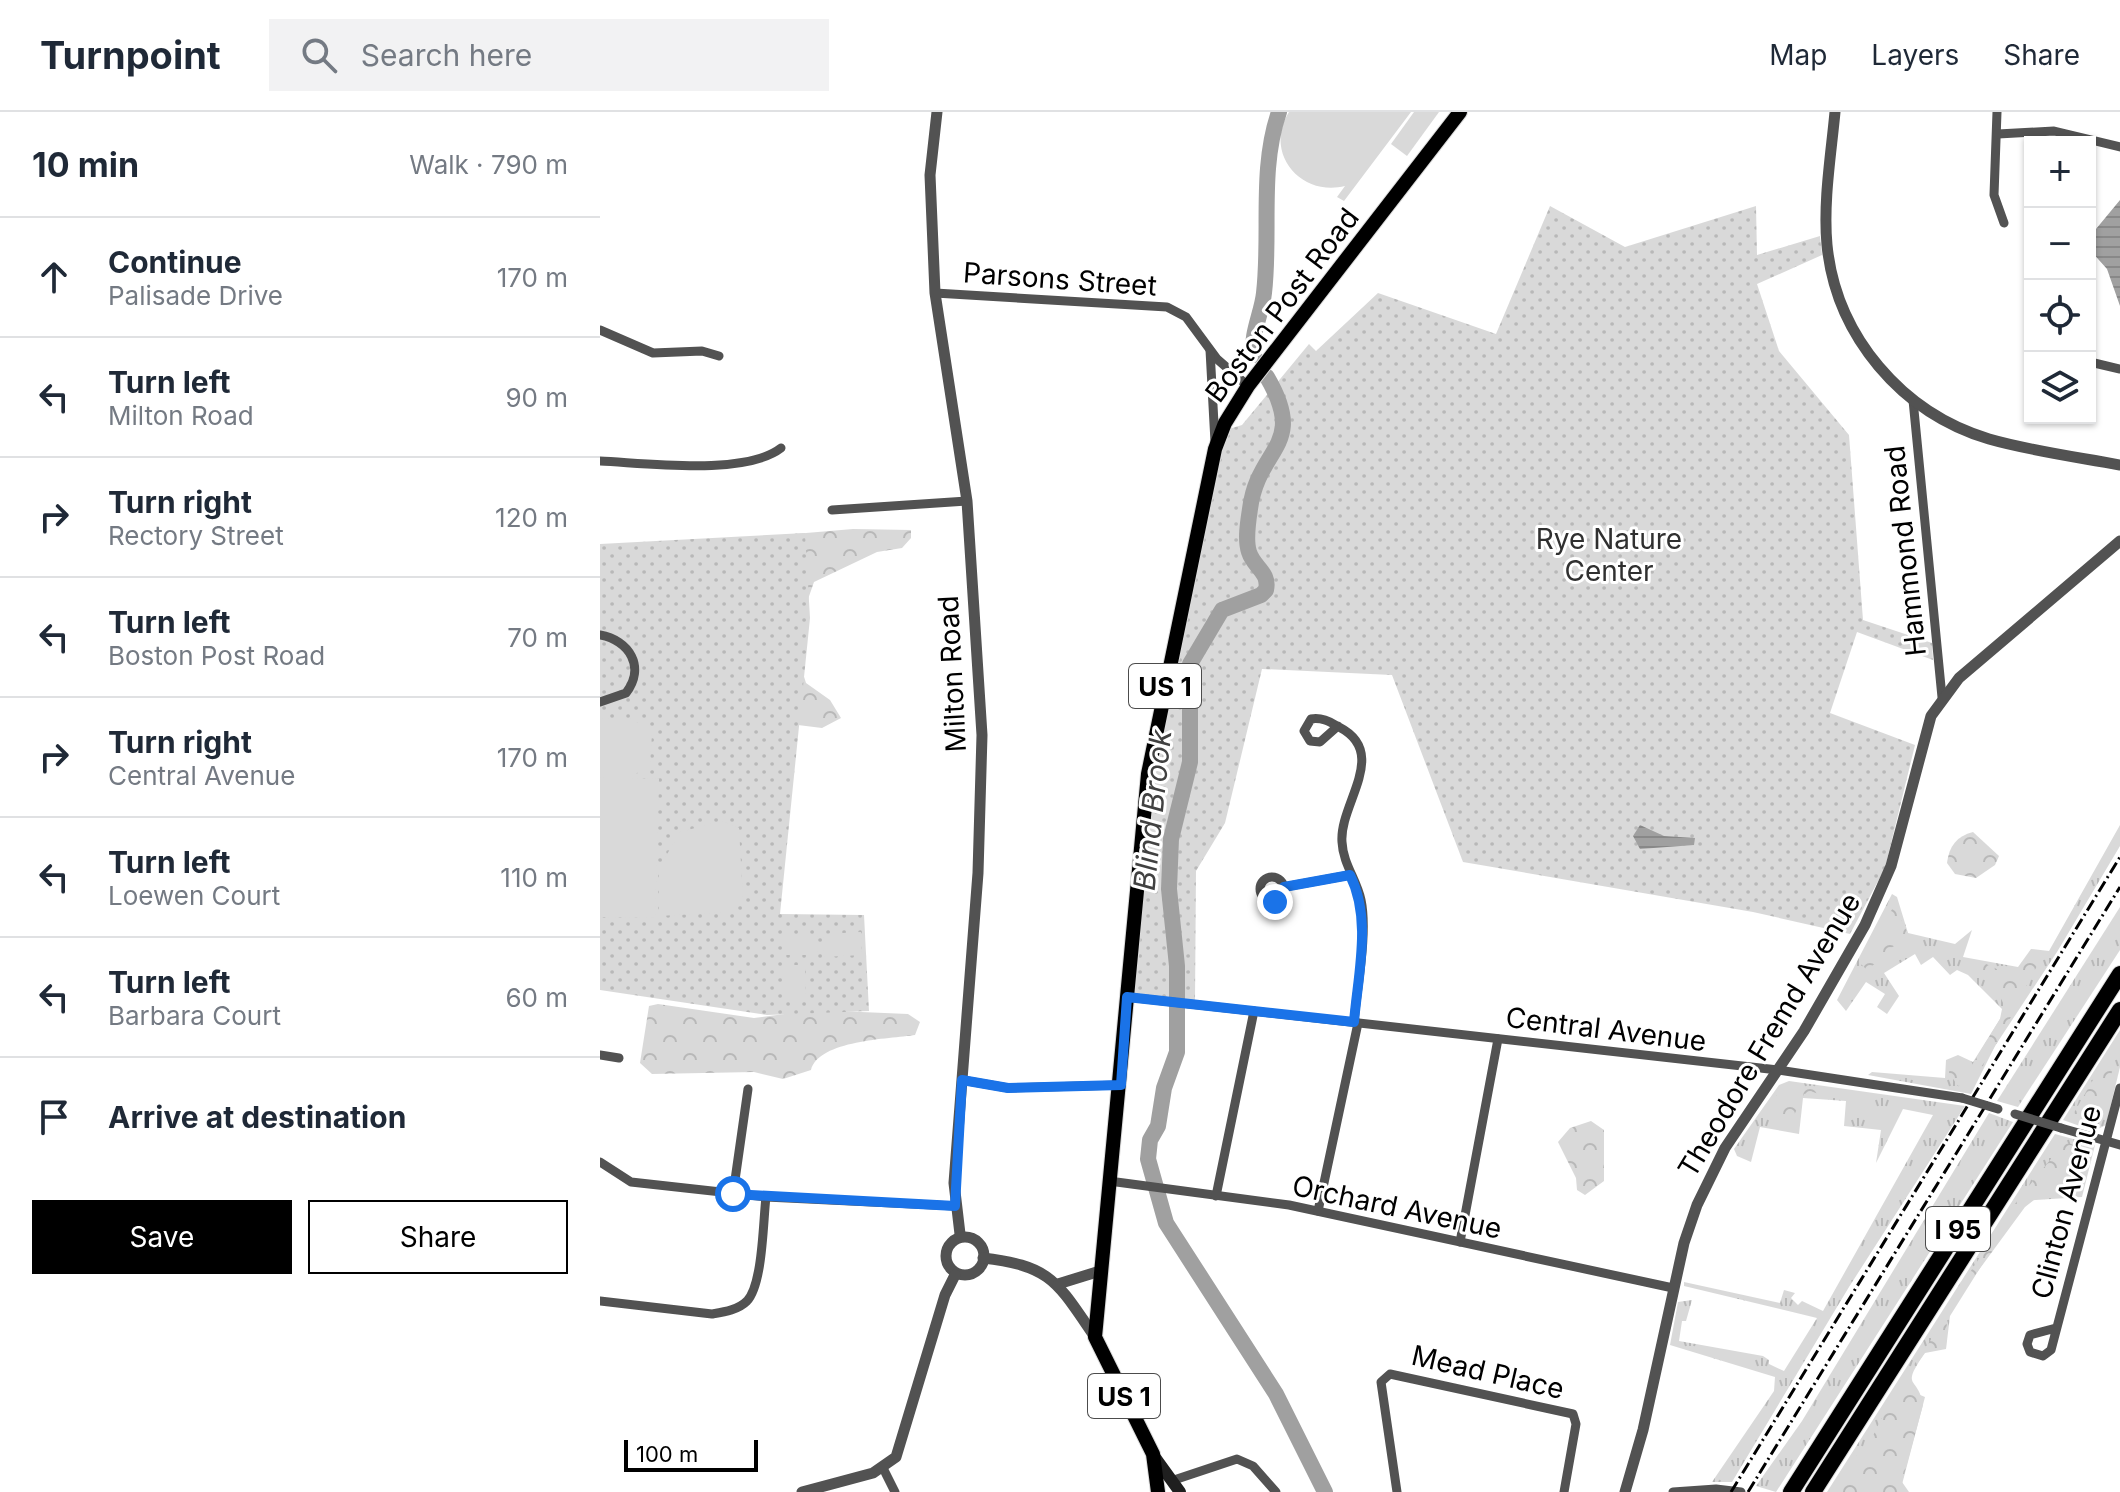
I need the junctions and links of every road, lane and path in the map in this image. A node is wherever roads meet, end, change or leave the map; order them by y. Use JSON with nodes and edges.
{"nodes":[{"id":1,"x":937,"y":112,"type":"edge"},
{"id":2,"x":1460,"y":112,"type":"edge"},
{"id":3,"x":1835,"y":112,"type":"edge"},
{"id":4,"x":1997,"y":112,"type":"edge"},
{"id":5,"x":1998,"y":134,"type":"junction"},
{"id":6,"x":2120,"y":147,"type":"edge"},
{"id":7,"x":2004,"y":223,"type":"dead end"},
{"id":8,"x":935,"y":293,"type":"junction"},
{"id":9,"x":600,"y":330,"type":"edge"},
{"id":10,"x":1210,"y":350,"type":"junction"},
{"id":11,"x":719,"y":356,"type":"dead end"},
{"id":12,"x":2096,"y":363,"type":"edge"},
{"id":13,"x":2120,"y":369,"type":"edge"},
{"id":14,"x":1248,"y":386,"type":"junction"},
{"id":15,"x":1913,"y":400,"type":"junction"},
{"id":16,"x":781,"y":448,"type":"dead end"},
{"id":17,"x":1215,"y":449,"type":"junction"},
{"id":18,"x":600,"y":461,"type":"edge"},
{"id":19,"x":2120,"y":465,"type":"edge"},
{"id":20,"x":967,"y":501,"type":"junction"},
{"id":21,"x":832,"y":510,"type":"dead end"},
{"id":22,"x":2120,"y":541,"type":"edge"},
{"id":23,"x":600,"y":635,"type":"edge"},
{"id":24,"x":1942,"y":697,"type":"junction"},
{"id":25,"x":600,"y":702,"type":"edge"},
{"id":26,"x":1338,"y":726,"type":"dead end"},
{"id":27,"x":1350,"y":875,"type":"junction"},
{"id":28,"x":1284,"y":887,"type":"dead end"},
{"id":29,"x":2120,"y":974,"type":"edge"},
{"id":30,"x":1127,"y":997,"type":"junction"},
{"id":31,"x":2120,"y":1010,"type":"edge"},
{"id":32,"x":1254,"y":1011,"type":"junction"},
{"id":33,"x":1356,"y":1022,"type":"junction"},
{"id":34,"x":1498,"y":1039,"type":"junction"},
{"id":35,"x":600,"y":1055,"type":"edge"},
{"id":36,"x":619,"y":1058,"type":"dead end"},
{"id":37,"x":1778,"y":1070,"type":"junction"},
{"id":38,"x":962,"y":1080,"type":"junction"},
{"id":39,"x":1121,"y":1085,"type":"junction"},
{"id":40,"x":2120,"y":1088,"type":"edge"},
{"id":41,"x":748,"y":1089,"type":"dead end"},
{"id":42,"x":2105,"y":1140,"type":"junction"},
{"id":43,"x":2120,"y":1145,"type":"edge"},
{"id":44,"x":600,"y":1162,"type":"edge"},
{"id":45,"x":1109,"y":1181,"type":"junction"},
{"id":46,"x":733,"y":1194,"type":"junction"},
{"id":47,"x":1216,"y":1196,"type":"junction"},
{"id":48,"x":766,"y":1197,"type":"junction"},
{"id":49,"x":955,"y":1206,"type":"junction"},
{"id":50,"x":1318,"y":1211,"type":"junction"},
{"id":51,"x":960,"y":1234,"type":"junction"},
{"id":52,"x":1460,"y":1242,"type":"junction"},
{"id":53,"x":983,"y":1258,"type":"junction"},
{"id":54,"x":1100,"y":1271,"type":"junction"},
{"id":55,"x":955,"y":1275,"type":"junction"},
{"id":56,"x":1058,"y":1284,"type":"junction"},
{"id":57,"x":1673,"y":1288,"type":"junction"},
{"id":58,"x":600,"y":1301,"type":"edge"},
{"id":59,"x":2056,"y":1328,"type":"dead end"},
{"id":60,"x":1095,"y":1337,"type":"junction"},
{"id":61,"x":1153,"y":1454,"type":"junction"},
{"id":62,"x":883,"y":1468,"type":"junction"},
{"id":63,"x":1171,"y":1481,"type":"junction"},
{"id":64,"x":1794,"y":1488,"type":"edge"},
{"id":65,"x":1815,"y":1489,"type":"edge"},
{"id":66,"x":810,"y":1491,"type":"edge"},
{"id":67,"x":895,"y":1492,"type":"edge"},
{"id":68,"x":1158,"y":1492,"type":"edge"},
{"id":69,"x":1180,"y":1492,"type":"edge"},
{"id":70,"x":1276,"y":1492,"type":"edge"},
{"id":71,"x":1397,"y":1492,"type":"edge"},
{"id":72,"x":1564,"y":1492,"type":"edge"},
{"id":73,"x":1625,"y":1492,"type":"edge"},
{"id":74,"x":1673,"y":1492,"type":"edge"},
{"id":75,"x":1741,"y":1492,"type":"edge"}],
"edges":[{"from":1,"to":8,"type":"street","name":"Milton Road"},
{"from":2,"to":14,"type":"main road","name":"Boston Post Road","number":"US 1"},
{"from":3,"to":15,"type":"street"},
{"from":4,"to":5,"type":"street"},
{"from":5,"to":6,"type":"street"},
{"from":5,"to":7,"type":"street"},
{"from":8,"to":10,"type":"street","name":"Parsons Street"},
{"from":8,"to":20,"type":"street","name":"Milton Road"},
{"from":9,"to":11,"type":"street"},
{"from":10,"to":14,"type":"street","name":"Parsons Street"},
{"from":10,"to":17,"type":"street"},
{"from":12,"to":13,"type":"street"},
{"from":14,"to":17,"type":"main road","name":"Boston Post Road","number":"US 1"},
{"from":15,"to":19,"type":"street"},
{"from":15,"to":24,"type":"street","name":"Hammond Road"},
{"from":16,"to":18,"type":"street"},
{"from":17,"to":30,"type":"main road","name":"Boston Post Road","number":"US 1"},
{"from":20,"to":21,"type":"street"},
{"from":20,"to":38,"type":"street","name":"Milton Road"},
{"from":22,"to":24,"type":"street","name":"Theodore Fremd Avenue"},
{"from":23,"to":25,"type":"street"},
{"from":24,"to":37,"type":"street","name":"Theodore Fremd Avenue"},
{"from":26,"to":27,"type":"street"},
{"from":27,"to":28,"type":"street"},
{"from":27,"to":33,"type":"street"},
{"from":29,"to":64,"type":"highway","number":"I 95"},
{"from":30,"to":32,"type":"street","name":"Central Avenue"},
{"from":30,"to":39,"type":"main road","name":"Boston Post Road","number":"US 1"},
{"from":31,"to":65,"type":"highway","number":"I 95"},
{"from":32,"to":33,"type":"street","name":"Central Avenue"},
{"from":32,"to":47,"type":"street"},
{"from":33,"to":34,"type":"street","name":"Central Avenue"},
{"from":33,"to":50,"type":"street"},
{"from":34,"to":37,"type":"street","name":"Central Avenue"},
{"from":34,"to":52,"type":"street"},
{"from":35,"to":36,"type":"street"},
{"from":37,"to":42,"type":"street","name":"Central Avenue","bridge":true},
{"from":37,"to":57,"type":"street","name":"Theodore Fremd Avenue"},
{"from":38,"to":39,"type":"street"},
{"from":38,"to":49,"type":"street","name":"Milton Road"},
{"from":39,"to":45,"type":"main road","name":"Boston Post Road","number":"US 1"},
{"from":40,"to":42,"type":"street","name":"Clinton Avenue"},
{"from":41,"to":46,"type":"street"},
{"from":42,"to":43,"type":"street","name":"Central Avenue"},
{"from":42,"to":59,"type":"street","name":"Clinton Avenue"},
{"from":44,"to":46,"type":"street"},
{"from":45,"to":47,"type":"street","name":"Orchard Avenue"},
{"from":45,"to":54,"type":"main road","name":"Boston Post Road","number":"US 1"},
{"from":46,"to":48,"type":"street"},
{"from":47,"to":50,"type":"street","name":"Orchard Avenue"},
{"from":48,"to":49,"type":"street"},
{"from":48,"to":58,"type":"street"},
{"from":49,"to":51,"type":"street","name":"Milton Road"},
{"from":50,"to":52,"type":"street","name":"Orchard Avenue"},
{"from":51,"to":53,"type":"street"},
{"from":51,"to":55,"type":"street"},
{"from":52,"to":57,"type":"street","name":"Orchard Avenue"},
{"from":53,"to":55,"type":"street"},
{"from":53,"to":56,"type":"street"},
{"from":54,"to":56,"type":"street"},
{"from":54,"to":60,"type":"main road","name":"Boston Post Road","number":"US 1"},
{"from":55,"to":62,"type":"street"},
{"from":56,"to":60,"type":"street"},
{"from":57,"to":73,"type":"street","name":"Theodore Fremd Avenue"},
{"from":60,"to":61,"type":"main road","number":"US 1"},
{"from":61,"to":63,"type":"main road"},
{"from":61,"to":68,"type":"main road","number":"US 1"},
{"from":62,"to":66,"type":"street"},
{"from":62,"to":67,"type":"street"},
{"from":63,"to":69,"type":"main road"},
{"from":63,"to":70,"type":"street"},
{"from":71,"to":72,"type":"street","name":"Mead Place"},
{"from":74,"to":75,"type":"street"}]}
